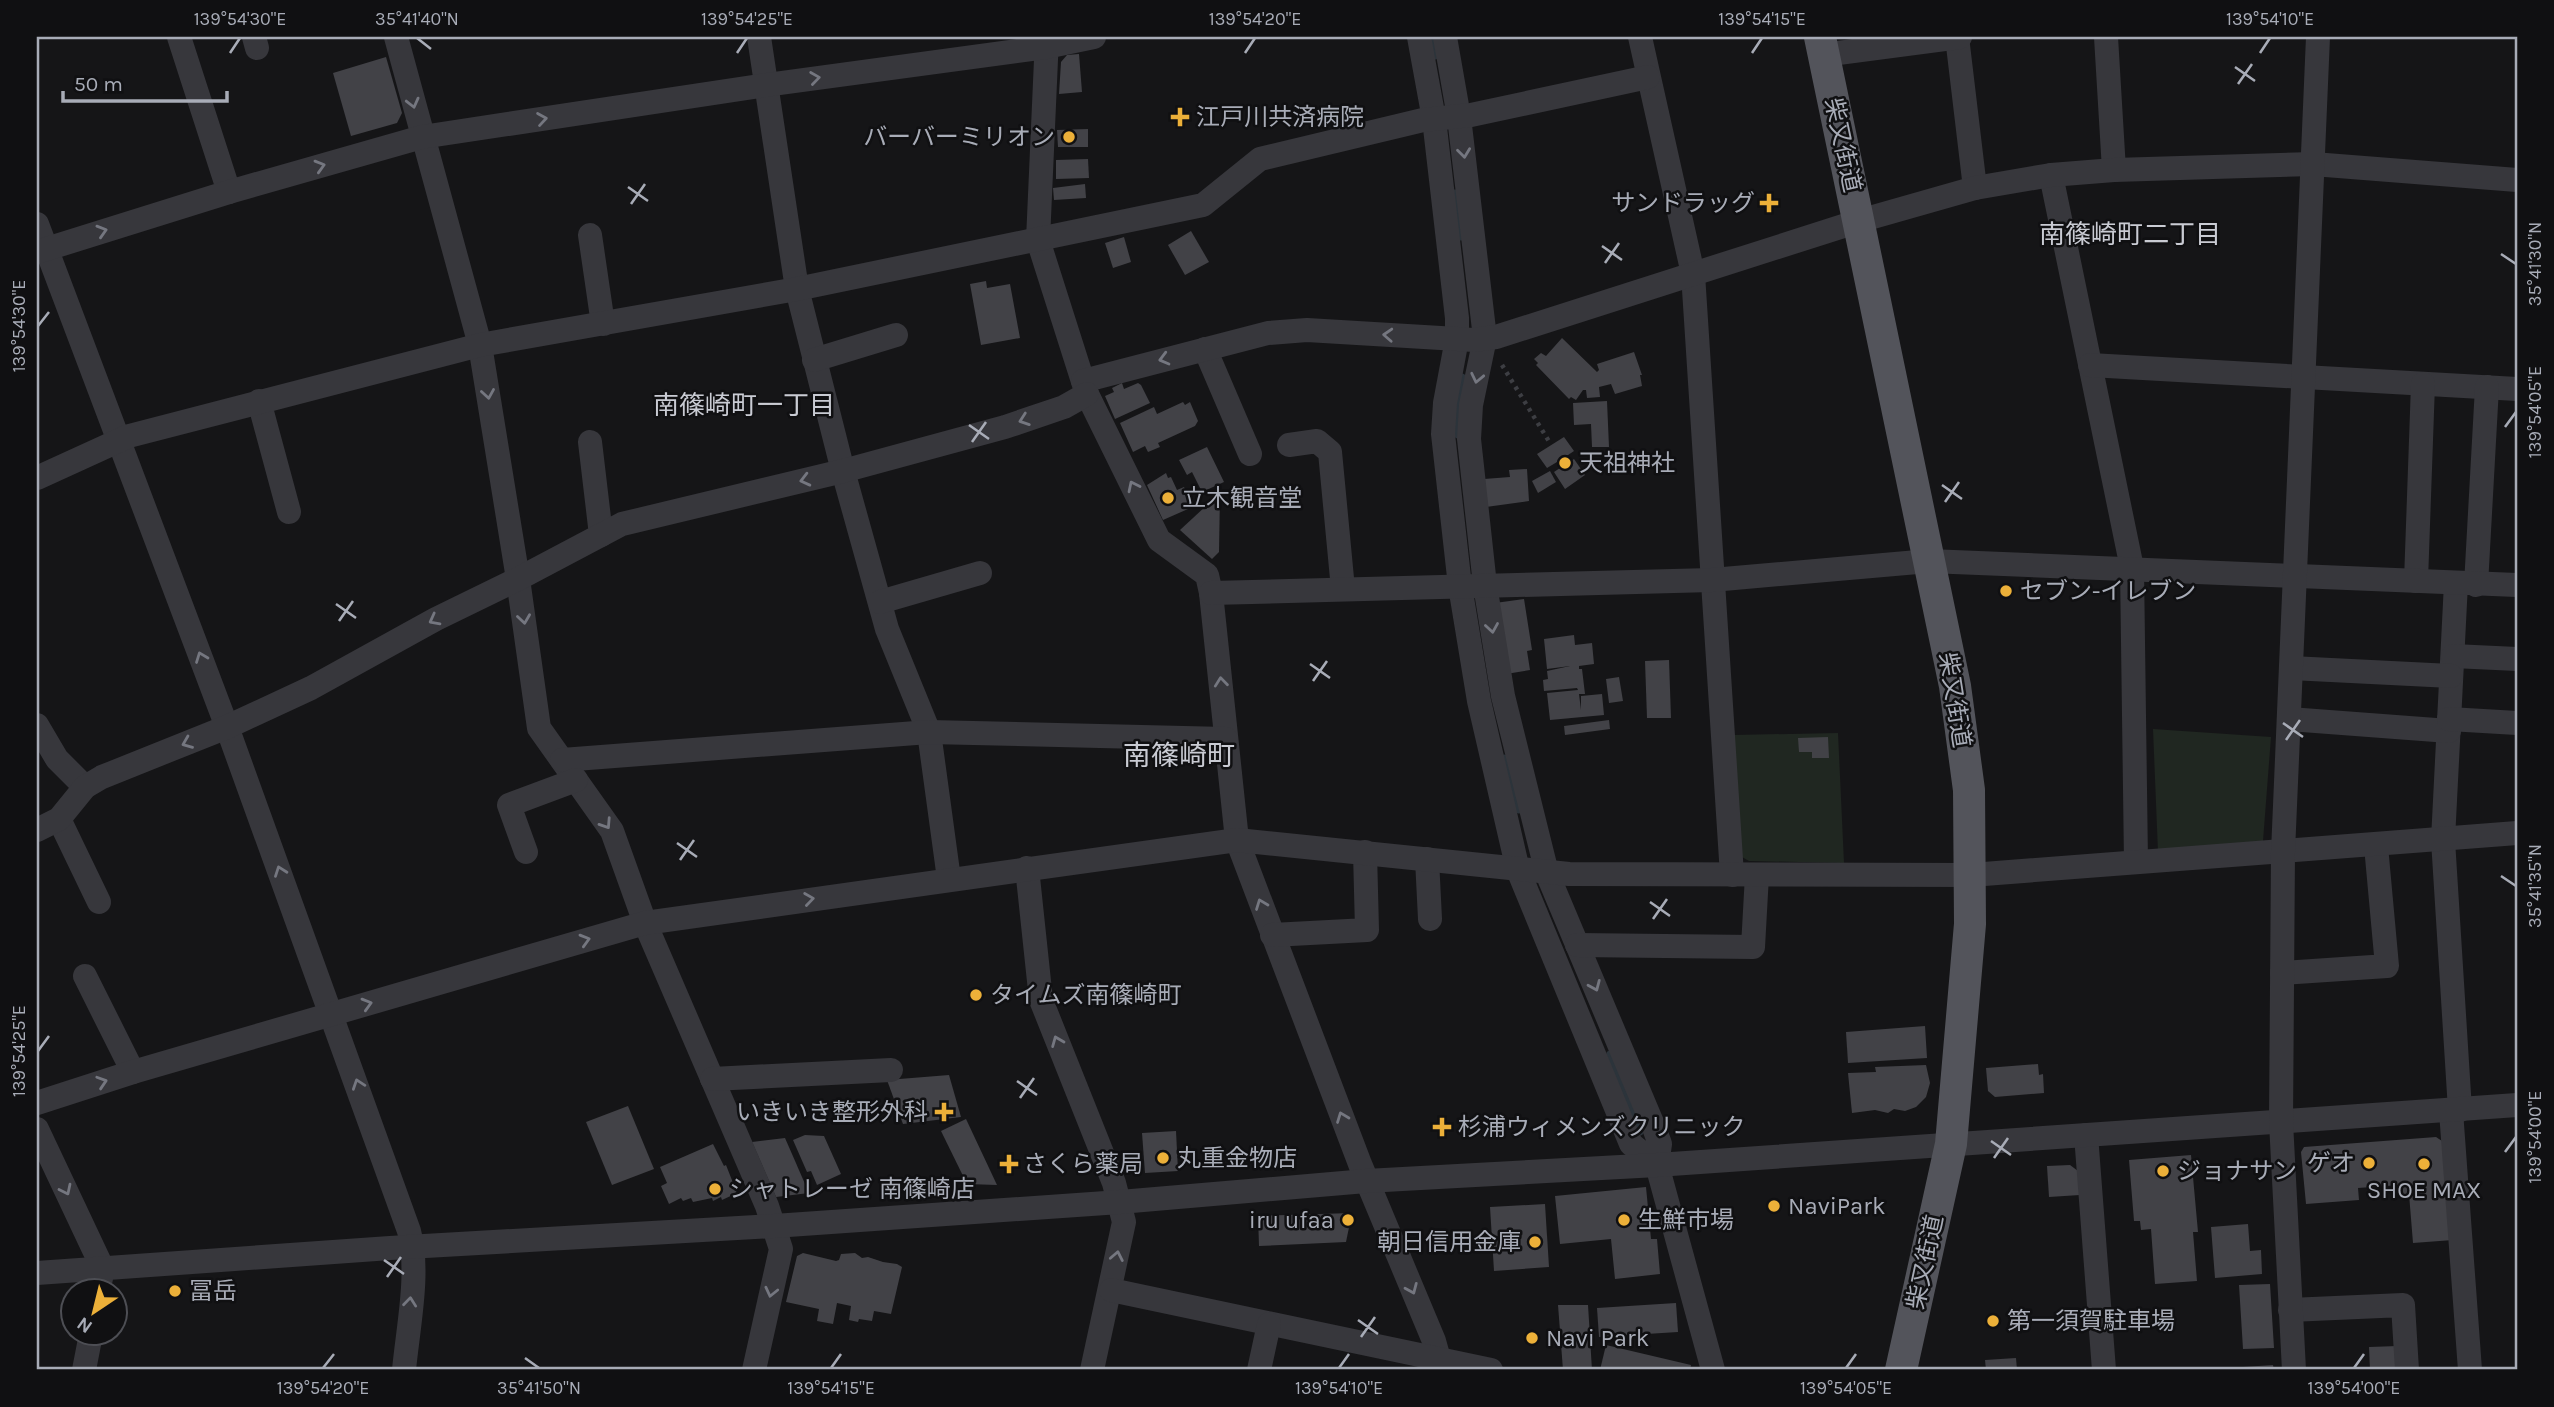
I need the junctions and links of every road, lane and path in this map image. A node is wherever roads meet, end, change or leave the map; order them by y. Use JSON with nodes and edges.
{"nodes":[{"id":1,"x":179,"y":37,"type":"edge"},
{"id":2,"x":396,"y":37,"type":"edge"},
{"id":3,"x":759,"y":37,"type":"edge"},
{"id":4,"x":1094,"y":37,"type":"edge"},
{"id":5,"x":1419,"y":37,"type":"edge"},
{"id":6,"x":1445,"y":37,"type":"edge"},
{"id":7,"x":1640,"y":37,"type":"edge"},
{"id":8,"x":1958,"y":37,"type":"edge"},
{"id":9,"x":2106,"y":37,"type":"edge"},
{"id":10,"x":2318,"y":37,"type":"edge"},
{"id":11,"x":1920,"y":40,"type":"edge"},
{"id":12,"x":1047,"y":42,"type":"edge"},
{"id":13,"x":1822,"y":46,"type":"edge"},
{"id":14,"x":1648,"y":77,"type":"junction"},
{"id":15,"x":766,"y":85,"type":"junction"},
{"id":16,"x":1446,"y":117,"type":"junction"},
{"id":17,"x":422,"y":137,"type":"junction"},
{"id":18,"x":2313,"y":164,"type":"junction"},
{"id":19,"x":2113,"y":170,"type":"junction"},
{"id":20,"x":2051,"y":176,"type":"junction"},
{"id":21,"x":2517,"y":180,"type":"edge"},
{"id":22,"x":1975,"y":188,"type":"junction"},
{"id":23,"x":229,"y":192,"type":"junction"},
{"id":24,"x":1859,"y":221,"type":"junction"},
{"id":25,"x":37,"y":224,"type":"edge"},
{"id":26,"x":590,"y":235,"type":"dead end"},
{"id":27,"x":1038,"y":240,"type":"junction"},
{"id":28,"x":41,"y":250,"type":"edge"},
{"id":29,"x":1693,"y":274,"type":"junction"},
{"id":30,"x":797,"y":289,"type":"junction"},
{"id":31,"x":603,"y":324,"type":"junction"},
{"id":32,"x":896,"y":335,"type":"dead end"},
{"id":33,"x":1469,"y":339,"type":"junction"},
{"id":34,"x":480,"y":345,"type":"junction"},
{"id":35,"x":1205,"y":349,"type":"junction"},
{"id":36,"x":814,"y":360,"type":"junction"},
{"id":37,"x":2090,"y":365,"type":"junction"},
{"id":38,"x":2303,"y":377,"type":"junction"},
{"id":39,"x":2423,"y":384,"type":"junction"},
{"id":40,"x":1085,"y":387,"type":"junction"},
{"id":41,"x":2487,"y":387,"type":"junction"},
{"id":42,"x":2517,"y":389,"type":"edge"},
{"id":43,"x":260,"y":401,"type":"junction"},
{"id":44,"x":119,"y":440,"type":"junction"},
{"id":45,"x":590,"y":442,"type":"dead end"},
{"id":46,"x":1550,"y":443,"type":"dead end"},
{"id":47,"x":1289,"y":445,"type":"dead end"},
{"id":48,"x":1250,"y":454,"type":"dead end"},
{"id":49,"x":843,"y":471,"type":"junction"},
{"id":50,"x":37,"y":478,"type":"edge"},
{"id":51,"x":289,"y":512,"type":"dead end"},
{"id":52,"x":601,"y":535,"type":"junction"},
{"id":53,"x":1929,"y":561,"type":"junction"},
{"id":54,"x":2132,"y":568,"type":"junction"},
{"id":55,"x":980,"y":573,"type":"dead end"},
{"id":56,"x":2294,"y":575,"type":"junction"},
{"id":57,"x":518,"y":579,"type":"junction"},
{"id":58,"x":1712,"y":580,"type":"junction"},
{"id":59,"x":2416,"y":581,"type":"junction"},
{"id":60,"x":2466,"y":584,"type":"junction"},
{"id":61,"x":1485,"y":585,"type":"junction"},
{"id":62,"x":2517,"y":585,"type":"edge"},
{"id":63,"x":1460,"y":586,"type":"junction"},
{"id":64,"x":1343,"y":589,"type":"junction"},
{"id":65,"x":1211,"y":593,"type":"junction"},
{"id":66,"x":880,"y":602,"type":"junction"},
{"id":67,"x":2517,"y":659,"type":"edge"},
{"id":68,"x":2452,"y":666,"type":"junction"},
{"id":69,"x":2291,"y":668,"type":"junction"},
{"id":70,"x":2288,"y":719,"type":"junction"},
{"id":71,"x":2517,"y":723,"type":"edge"},
{"id":72,"x":37,"y":725,"type":"edge"},
{"id":73,"x":2449,"y":725,"type":"junction"},
{"id":74,"x":227,"y":727,"type":"junction"},
{"id":75,"x":929,"y":732,"type":"junction"},
{"id":76,"x":1226,"y":739,"type":"junction"},
{"id":77,"x":569,"y":770,"type":"junction"},
{"id":78,"x":85,"y":786,"type":"junction"},
{"id":79,"x":48,"y":825,"type":"edge"},
{"id":80,"x":2517,"y":833,"type":"edge"},
{"id":81,"x":1237,"y":840,"type":"junction"},
{"id":82,"x":2443,"y":840,"type":"junction"},
{"id":83,"x":2376,"y":846,"type":"junction"},
{"id":84,"x":526,"y":852,"type":"dead end"},
{"id":85,"x":1365,"y":852,"type":"junction"},
{"id":86,"x":2283,"y":852,"type":"junction"},
{"id":87,"x":1427,"y":859,"type":"junction"},
{"id":88,"x":2136,"y":862,"type":"junction"},
{"id":89,"x":1027,"y":868,"type":"junction"},
{"id":90,"x":1518,"y":870,"type":"junction"},
{"id":91,"x":1547,"y":873,"type":"junction"},
{"id":92,"x":1732,"y":875,"type":"junction"},
{"id":93,"x":1757,"y":875,"type":"junction"},
{"id":94,"x":1971,"y":875,"type":"junction"},
{"id":95,"x":949,"y":879,"type":"junction"},
{"id":96,"x":99,"y":902,"type":"dead end"},
{"id":97,"x":1430,"y":919,"type":"dead end"},
{"id":98,"x":645,"y":923,"type":"junction"},
{"id":99,"x":1272,"y":934,"type":"junction"},
{"id":100,"x":1577,"y":944,"type":"junction"},
{"id":101,"x":2282,"y":973,"type":"junction"},
{"id":102,"x":85,"y":976,"type":"dead end"},
{"id":103,"x":333,"y":1014,"type":"junction"},
{"id":104,"x":891,"y":1070,"type":"dead end"},
{"id":105,"x":133,"y":1072,"type":"junction"},
{"id":106,"x":712,"y":1079,"type":"junction"},
{"id":107,"x":37,"y":1103,"type":"edge"},
{"id":108,"x":2517,"y":1105,"type":"edge"},
{"id":109,"x":2456,"y":1110,"type":"junction"},
{"id":110,"x":2281,"y":1122,"type":"junction"},
{"id":111,"x":37,"y":1129,"type":"edge"},
{"id":112,"x":2086,"y":1135,"type":"junction"},
{"id":113,"x":1951,"y":1144,"type":"junction"},
{"id":114,"x":1657,"y":1165,"type":"junction"},
{"id":115,"x":1366,"y":1181,"type":"junction"},
{"id":116,"x":1121,"y":1202,"type":"junction"},
{"id":117,"x":774,"y":1226,"type":"junction"},
{"id":118,"x":414,"y":1247,"type":"junction"},
{"id":119,"x":37,"y":1273,"type":"edge"},
{"id":120,"x":82,"y":1278,"type":"edge"},
{"id":121,"x":99,"y":1278,"type":"edge"},
{"id":122,"x":119,"y":1278,"type":"edge"},
{"id":123,"x":1111,"y":1290,"type":"junction"},
{"id":124,"x":2290,"y":1310,"type":"junction"},
{"id":125,"x":1269,"y":1324,"type":"junction"},
{"id":126,"x":90,"y":1348,"type":"edge"},
{"id":127,"x":1438,"y":1365,"type":"edge"},
{"id":128,"x":89,"y":1369,"type":"edge"},
{"id":129,"x":404,"y":1370,"type":"edge"},
{"id":130,"x":754,"y":1370,"type":"edge"},
{"id":131,"x":1092,"y":1370,"type":"edge"},
{"id":132,"x":1259,"y":1370,"type":"edge"},
{"id":133,"x":1490,"y":1370,"type":"edge"},
{"id":134,"x":1713,"y":1370,"type":"edge"},
{"id":135,"x":1901,"y":1370,"type":"edge"},
{"id":136,"x":2104,"y":1370,"type":"edge"},
{"id":137,"x":2294,"y":1370,"type":"edge"},
{"id":138,"x":2407,"y":1370,"type":"edge"},
{"id":139,"x":2470,"y":1370,"type":"edge"}],
"edges":[{"from":1,"to":23,"type":"street"},
{"from":2,"to":17,"type":"street","one_way":true},
{"from":3,"to":15,"type":"street"},
{"from":4,"to":12,"type":"street"},
{"from":5,"to":16,"type":"street"},
{"from":6,"to":16,"type":"street"},
{"from":7,"to":14,"type":"street"},
{"from":8,"to":11,"type":"street"},
{"from":8,"to":22,"type":"street"},
{"from":9,"to":19,"type":"street"},
{"from":10,"to":18,"type":"street"},
{"from":11,"to":13,"type":"street"},
{"from":15,"to":12,"type":"street","one_way":true},
{"from":12,"to":27,"type":"street"},
{"from":13,"to":24,"type":"main road","name":"柴又街道"},
{"from":14,"to":16,"type":"street"},
{"from":14,"to":29,"type":"street"},
{"from":17,"to":15,"type":"street","one_way":true},
{"from":15,"to":30,"type":"street"},
{"from":16,"to":27,"type":"street"},
{"from":16,"to":33,"type":"street"},
{"from":23,"to":17,"type":"street","one_way":true},
{"from":17,"to":34,"type":"street"},
{"from":18,"to":19,"type":"street"},
{"from":18,"to":21,"type":"street"},
{"from":18,"to":38,"type":"street"},
{"from":19,"to":20,"type":"street"},
{"from":20,"to":22,"type":"street"},
{"from":20,"to":37,"type":"street"},
{"from":22,"to":24,"type":"street"},
{"from":28,"to":23,"type":"street","one_way":true},
{"from":24,"to":29,"type":"street"},
{"from":24,"to":53,"type":"main road","name":"柴又街道"},
{"from":25,"to":28,"type":"street"},
{"from":26,"to":31,"type":"street"},
{"from":27,"to":30,"type":"street"},
{"from":27,"to":40,"type":"street"},
{"from":28,"to":44,"type":"street"},
{"from":29,"to":33,"type":"street"},
{"from":29,"to":58,"type":"street"},
{"from":30,"to":31,"type":"street"},
{"from":30,"to":36,"type":"street"},
{"from":31,"to":34,"type":"street"},
{"from":32,"to":36,"type":"street"},
{"from":33,"to":35,"type":"street","one_way":true},
{"from":33,"to":46,"type":"path"},
{"from":33,"to":61,"type":"street","one_way":true},
{"from":33,"to":63,"type":"street"},
{"from":34,"to":43,"type":"street"},
{"from":34,"to":57,"type":"street","one_way":true},
{"from":35,"to":40,"type":"street","one_way":true},
{"from":35,"to":48,"type":"street"},
{"from":36,"to":49,"type":"street"},
{"from":37,"to":38,"type":"street"},
{"from":37,"to":54,"type":"street"},
{"from":38,"to":39,"type":"street"},
{"from":38,"to":56,"type":"street"},
{"from":39,"to":41,"type":"street"},
{"from":39,"to":59,"type":"street"},
{"from":40,"to":49,"type":"street","one_way":true},
{"from":65,"to":40,"type":"street","one_way":true},
{"from":41,"to":42,"type":"street"},
{"from":41,"to":60,"type":"street"},
{"from":43,"to":44,"type":"street"},
{"from":43,"to":51,"type":"street"},
{"from":44,"to":50,"type":"street"},
{"from":74,"to":44,"type":"street","one_way":true},
{"from":45,"to":52,"type":"street"},
{"from":47,"to":64,"type":"street"},
{"from":49,"to":52,"type":"street","one_way":true},
{"from":49,"to":66,"type":"street"},
{"from":52,"to":57,"type":"street"},
{"from":53,"to":54,"type":"street"},
{"from":53,"to":58,"type":"street"},
{"from":53,"to":94,"type":"main road","name":"柴又街道"},
{"from":54,"to":56,"type":"street"},
{"from":54,"to":88,"type":"street"},
{"from":55,"to":66,"type":"street"},
{"from":56,"to":59,"type":"street"},
{"from":56,"to":69,"type":"street"},
{"from":57,"to":74,"type":"street","one_way":true},
{"from":57,"to":77,"type":"street","one_way":true},
{"from":58,"to":61,"type":"street"},
{"from":58,"to":92,"type":"street"},
{"from":59,"to":60,"type":"street"},
{"from":60,"to":62,"type":"street"},
{"from":60,"to":68,"type":"street"},
{"from":61,"to":63,"type":"street"},
{"from":61,"to":91,"type":"street","one_way":true},
{"from":63,"to":64,"type":"street"},
{"from":63,"to":90,"type":"street"},
{"from":64,"to":65,"type":"street"},
{"from":76,"to":65,"type":"street","one_way":true},
{"from":66,"to":75,"type":"street"},
{"from":67,"to":68,"type":"street"},
{"from":68,"to":69,"type":"street"},
{"from":68,"to":73,"type":"street"},
{"from":69,"to":70,"type":"street"},
{"from":70,"to":73,"type":"street"},
{"from":70,"to":86,"type":"street"},
{"from":71,"to":73,"type":"street"},
{"from":72,"to":78,"type":"street"},
{"from":73,"to":82,"type":"street"},
{"from":74,"to":78,"type":"street","one_way":true},
{"from":103,"to":74,"type":"street","one_way":true},
{"from":75,"to":76,"type":"street"},
{"from":75,"to":77,"type":"street"},
{"from":75,"to":95,"type":"street"},
{"from":76,"to":81,"type":"street"},
{"from":77,"to":84,"type":"street"},
{"from":77,"to":98,"type":"street","one_way":true},
{"from":78,"to":79,"type":"street"},
{"from":79,"to":96,"type":"street"},
{"from":80,"to":82,"type":"street"},
{"from":81,"to":85,"type":"street"},
{"from":81,"to":89,"type":"street"},
{"from":99,"to":81,"type":"street","one_way":true},
{"from":82,"to":83,"type":"street"},
{"from":82,"to":109,"type":"street"},
{"from":83,"to":86,"type":"street"},
{"from":83,"to":101,"type":"street"},
{"from":85,"to":87,"type":"street"},
{"from":85,"to":99,"type":"street"},
{"from":86,"to":88,"type":"street"},
{"from":86,"to":101,"type":"street"},
{"from":87,"to":90,"type":"street"},
{"from":87,"to":97,"type":"street"},
{"from":88,"to":94,"type":"street"},
{"from":89,"to":95,"type":"street"},
{"from":116,"to":89,"type":"street","one_way":true},
{"from":90,"to":91,"type":"street"},
{"from":90,"to":114,"type":"street"},
{"from":91,"to":92,"type":"street"},
{"from":91,"to":100,"type":"street"},
{"from":92,"to":93,"type":"street"},
{"from":93,"to":94,"type":"street"},
{"from":93,"to":100,"type":"street"},
{"from":94,"to":113,"type":"main road","name":"柴又街道"},
{"from":98,"to":95,"type":"street","one_way":true},
{"from":103,"to":98,"type":"street","one_way":true},
{"from":98,"to":106,"type":"street"},
{"from":115,"to":99,"type":"street","one_way":true},
{"from":100,"to":114,"type":"street","one_way":true},
{"from":101,"to":110,"type":"street"},
{"from":102,"to":105,"type":"street"},
{"from":103,"to":105,"type":"street"},
{"from":118,"to":103,"type":"street","one_way":true},
{"from":104,"to":106,"type":"street"},
{"from":107,"to":105,"type":"street","one_way":true},
{"from":106,"to":117,"type":"street"},
{"from":108,"to":109,"type":"street"},
{"from":109,"to":110,"type":"street"},
{"from":109,"to":139,"type":"street"},
{"from":110,"to":112,"type":"street"},
{"from":110,"to":124,"type":"street"},
{"from":111,"to":121,"type":"street","one_way":true},
{"from":112,"to":113,"type":"street"},
{"from":112,"to":136,"type":"street"},
{"from":113,"to":114,"type":"street"},
{"from":113,"to":135,"type":"main road","name":"柴又街道"},
{"from":114,"to":115,"type":"street"},
{"from":114,"to":134,"type":"street"},
{"from":115,"to":116,"type":"street"},
{"from":115,"to":127,"type":"street","one_way":true},
{"from":116,"to":117,"type":"street"},
{"from":123,"to":116,"type":"street","one_way":true},
{"from":117,"to":118,"type":"street"},
{"from":117,"to":130,"type":"street","one_way":true},
{"from":118,"to":122,"type":"street"},
{"from":129,"to":118,"type":"street","one_way":true},
{"from":119,"to":120,"type":"street"},
{"from":123,"to":125,"type":"street"},
{"from":123,"to":131,"type":"street"},
{"from":124,"to":137,"type":"street"},
{"from":124,"to":138,"type":"street"},
{"from":125,"to":127,"type":"street"},
{"from":125,"to":132,"type":"street"},
{"from":126,"to":128,"type":"street"},
{"from":127,"to":133,"type":"street"}]}
